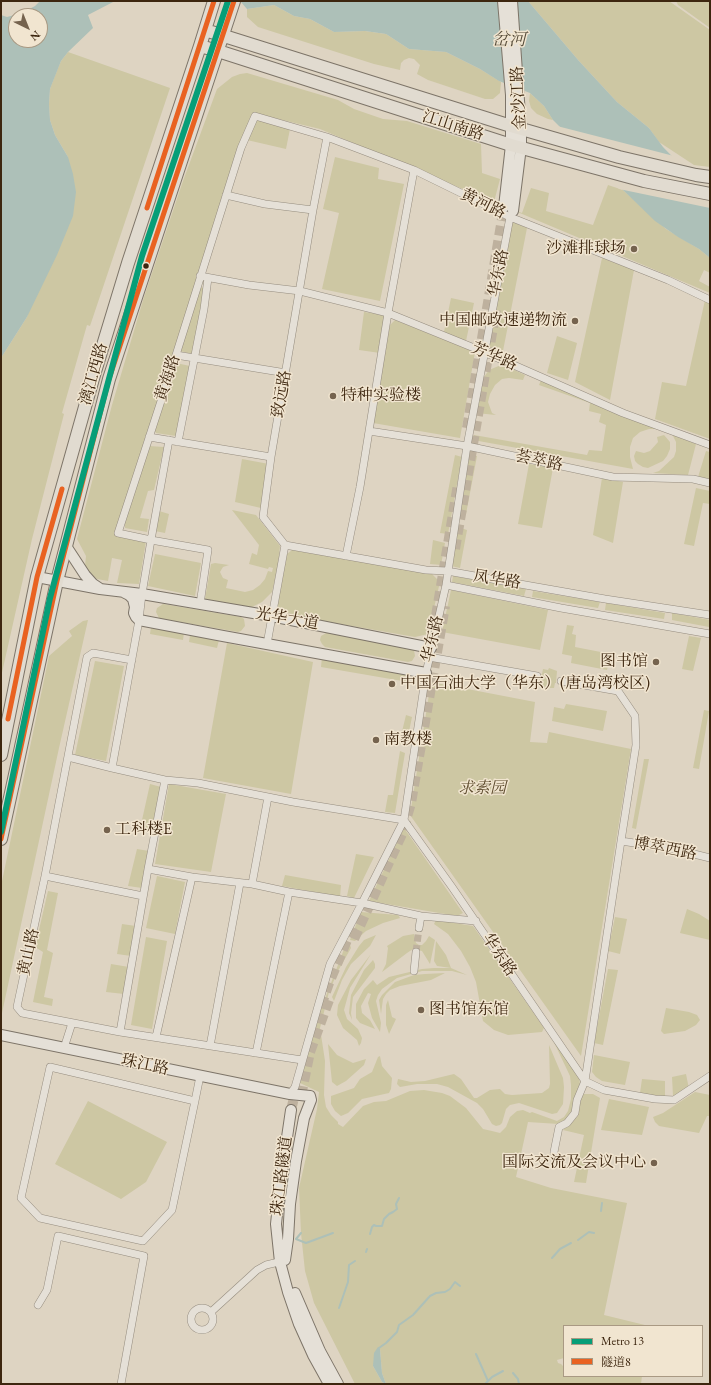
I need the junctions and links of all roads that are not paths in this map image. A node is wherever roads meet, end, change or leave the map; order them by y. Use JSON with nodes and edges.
{"nodes":[{"id":1,"x":214,"y":1,"type":"edge"},
{"id":2,"x":503,"y":1,"type":"edge"},
{"id":3,"x":512,"y":1,"type":"edge"},
{"id":4,"x":234,"y":3,"type":"edge"},
{"id":5,"x":205,"y":30,"type":"junction"},
{"id":6,"x":223,"y":36,"type":"junction"},
{"id":7,"x":200,"y":46,"type":"junction"},
{"id":8,"x":218,"y":51,"type":"junction"},
{"id":9,"x":515,"y":96,"type":"junction"},
{"id":10,"x":255,"y":116,"type":"joint"},
{"id":11,"x":516,"y":128,"type":"junction"},
{"id":12,"x":327,"y":137,"type":"junction"},
{"id":13,"x":516,"y":146,"type":"junction"},
{"id":14,"x":414,"y":170,"type":"junction"},
{"id":15,"x":710,"y":177,"type":"edge"},
{"id":16,"x":226,"y":194,"type":"junction"},
{"id":17,"x":710,"y":194,"type":"edge"},
{"id":18,"x":313,"y":210,"type":"junction"},
{"id":19,"x":509,"y":212,"type":"junction"},
{"id":20,"x":200,"y":276,"type":"junction"},
{"id":21,"x":208,"y":278,"type":"junction"},
{"id":22,"x":300,"y":291,"type":"junction"},
{"id":23,"x":710,"y":300,"type":"edge"},
{"id":24,"x":388,"y":313,"type":"junction"},
{"id":25,"x":484,"y":352,"type":"junction"},
{"id":26,"x":176,"y":355,"type":"junction"},
{"id":27,"x":194,"y":359,"type":"junction"},
{"id":28,"x":286,"y":373,"type":"junction"},
{"id":29,"x":369,"y":431,"type":"junction"},
{"id":30,"x":149,"y":437,"type":"junction"},
{"id":31,"x":169,"y":440,"type":"junction"},
{"id":32,"x":178,"y":442,"type":"junction"},
{"id":33,"x":710,"y":445,"type":"edge"},
{"id":34,"x":467,"y":446,"type":"junction"},
{"id":35,"x":271,"y":457,"type":"junction"},
{"id":36,"x":710,"y":483,"type":"edge"},
{"id":37,"x":151,"y":540,"type":"junction"},
{"id":38,"x":285,"y":545,"type":"junction"},
{"id":39,"x":66,"y":546,"type":"junction"},
{"id":40,"x":346,"y":556,"type":"junction"},
{"id":41,"x":447,"y":572,"type":"junction"},
{"id":42,"x":37,"y":577,"type":"junction"},
{"id":43,"x":57,"y":581,"type":"junction"},
{"id":44,"x":446,"y":585,"type":"junction"},
{"id":45,"x":100,"y":589,"type":"junction"},
{"id":46,"x":123,"y":592,"type":"junction"},
{"id":47,"x":142,"y":594,"type":"junction"},
{"id":48,"x":200,"y":604,"type":"junction"},
{"id":49,"x":710,"y":615,"type":"edge"},
{"id":50,"x":271,"y":616,"type":"junction"},
{"id":51,"x":139,"y":620,"type":"junction"},
{"id":52,"x":710,"y":634,"type":"edge"},
{"id":53,"x":267,"y":644,"type":"junction"},
{"id":54,"x":430,"y":652,"type":"junction"},
{"id":55,"x":132,"y":660,"type":"junction"},
{"id":56,"x":426,"y":673,"type":"junction"},
{"id":57,"x":537,"y":676,"type":"dead end"},
{"id":58,"x":561,"y":681,"type":"dead end"},
{"id":59,"x":1,"y":755,"type":"edge"},
{"id":60,"x":68,"y":757,"type":"junction"},
{"id":61,"x":112,"y":768,"type":"junction"},
{"id":62,"x":165,"y":780,"type":"junction"},
{"id":63,"x":268,"y":797,"type":"junction"},
{"id":64,"x":404,"y":820,"type":"junction"},
{"id":65,"x":1,"y":839,"type":"edge"},
{"id":66,"x":621,"y":841,"type":"junction"},
{"id":67,"x":710,"y":858,"type":"edge"},
{"id":68,"x":148,"y":869,"type":"junction"},
{"id":69,"x":45,"y":876,"type":"junction"},
{"id":70,"x":192,"y":877,"type":"junction"},
{"id":71,"x":240,"y":883,"type":"junction"},
{"id":72,"x":252,"y":884,"type":"junction"},
{"id":73,"x":289,"y":892,"type":"junction"},
{"id":74,"x":143,"y":896,"type":"junction"},
{"id":75,"x":362,"y":903,"type":"junction"},
{"id":76,"x":421,"y":916,"type":"junction"},
{"id":77,"x":476,"y":921,"type":"junction"},
{"id":78,"x":419,"y":928,"type":"tunnel mouth"},
{"id":79,"x":416,"y":952,"type":"tunnel mouth"},
{"id":80,"x":414,"y":971,"type":"dead end"},
{"id":81,"x":72,"y":1023,"type":"junction"},
{"id":82,"x":120,"y":1032,"type":"junction"},
{"id":83,"x":1,"y":1035,"type":"edge"},
{"id":84,"x":156,"y":1037,"type":"junction"},
{"id":85,"x":210,"y":1046,"type":"junction"},
{"id":86,"x":64,"y":1048,"type":"junction"},
{"id":87,"x":256,"y":1053,"type":"junction"},
{"id":88,"x":302,"y":1060,"type":"junction"},
{"id":89,"x":200,"y":1076,"type":"junction"},
{"id":90,"x":710,"y":1076,"type":"edge"},
{"id":91,"x":585,"y":1081,"type":"junction"},
{"id":92,"x":290,"y":1094,"type":"junction"},
{"id":93,"x":195,"y":1101,"type":"junction"},
{"id":94,"x":294,"y":1111,"type":"tunnel mouth"},
{"id":95,"x":554,"y":1152,"type":"dead end"},
{"id":96,"x":282,"y":1261,"type":"junction"},
{"id":97,"x":38,"y":1305,"type":"dead end"},
{"id":98,"x":211,"y":1312,"type":"dead end"},
{"id":99,"x":120,"y":1384,"type":"edge"},
{"id":100,"x":329,"y":1384,"type":"edge"},
{"id":101,"x":338,"y":1384,"type":"edge"}],
"edges":[{"from":1,"to":5,"type":"main road","name":"漓江西路"},
{"from":2,"to":9,"type":"street","name":"金沙江路"},
{"from":3,"to":9,"type":"street","name":"金沙江路"},
{"from":4,"to":6,"type":"main road","name":"漓江西路"},
{"from":5,"to":6,"type":"main road","name":"江山南路"},
{"from":5,"to":7,"type":"main road","name":"漓江西路"},
{"from":6,"to":8,"type":"main road","name":"漓江西路"},
{"from":6,"to":11,"type":"main road","name":"江山南路"},
{"from":7,"to":8,"type":"main road","name":"江山南路"},
{"from":7,"to":42,"type":"main road","name":"漓江西路"},
{"from":8,"to":13,"type":"main road","name":"江山南路"},
{"from":8,"to":39,"type":"main road","name":"漓江西路"},
{"from":9,"to":11,"type":"street","name":"金沙江路"},
{"from":10,"to":12,"type":"street","name":"黄河路"},
{"from":10,"to":16,"type":"street","name":"黄海路"},
{"from":11,"to":13,"type":"street","name":"金沙江路"},
{"from":11,"to":15,"type":"main road","name":"江山南路"},
{"from":12,"to":14,"type":"street","name":"黄河路"},
{"from":12,"to":18,"type":"street","name":"致远路"},
{"from":13,"to":17,"type":"main road","name":"江山南路"},
{"from":13,"to":19,"type":"street"},
{"from":14,"to":19,"type":"street","name":"黄河路"},
{"from":14,"to":24,"type":"street"},
{"from":16,"to":18,"type":"street"},
{"from":16,"to":20,"type":"street","name":"黄海路"},
{"from":18,"to":22,"type":"street","name":"致远路"},
{"from":19,"to":23,"type":"street","name":"黄河路"},
{"from":19,"to":25,"type":"street","name":"华东路"},
{"from":20,"to":21,"type":"street","name":"芳华路"},
{"from":20,"to":26,"type":"street","name":"黄海路"},
{"from":21,"to":22,"type":"street","name":"芳华路"},
{"from":21,"to":27,"type":"street"},
{"from":22,"to":24,"type":"street","name":"芳华路"},
{"from":22,"to":28,"type":"street","name":"致远路"},
{"from":24,"to":25,"type":"street","name":"芳华路"},
{"from":24,"to":29,"type":"street"},
{"from":25,"to":33,"type":"street","name":"芳华路"},
{"from":25,"to":34,"type":"street","name":"华东路"},
{"from":26,"to":27,"type":"street"},
{"from":26,"to":30,"type":"street","name":"黄海路"},
{"from":27,"to":28,"type":"street"},
{"from":27,"to":32,"type":"street"},
{"from":28,"to":35,"type":"street","name":"致远路"},
{"from":29,"to":34,"type":"street","name":"荟萃路"},
{"from":29,"to":40,"type":"street"},
{"from":30,"to":31,"type":"street"},
{"from":30,"to":37,"type":"street","name":"黄海路"},
{"from":31,"to":32,"type":"street"},
{"from":31,"to":37,"type":"street"},
{"from":32,"to":35,"type":"street"},
{"from":34,"to":36,"type":"street","name":"荟萃路"},
{"from":34,"to":41,"type":"street","name":"华东路"},
{"from":35,"to":38,"type":"street","name":"致远路"},
{"from":37,"to":47,"type":"street"},
{"from":37,"to":48,"type":"street"},
{"from":38,"to":40,"type":"street","name":"凤华路"},
{"from":38,"to":50,"type":"street"},
{"from":39,"to":43,"type":"main road","name":"漓江西路"},
{"from":39,"to":45,"type":"street"},
{"from":40,"to":41,"type":"street","name":"凤华路"},
{"from":41,"to":44,"type":"street","name":"华东路"},
{"from":41,"to":49,"type":"street","name":"凤华路"},
{"from":42,"to":43,"type":"street","name":"光华大道"},
{"from":42,"to":59,"type":"main road","name":"漓江西路"},
{"from":43,"to":45,"type":"street","name":"光华大道"},
{"from":43,"to":65,"type":"main road","name":"漓江西路"},
{"from":44,"to":52,"type":"street","name":"凤华路"},
{"from":44,"to":54,"type":"street","name":"华东路"},
{"from":45,"to":46,"type":"street","name":"光华大道"},
{"from":46,"to":47,"type":"street","name":"光华大道"},
{"from":46,"to":51,"type":"street"},
{"from":47,"to":48,"type":"street","name":"光华大道"},
{"from":47,"to":51,"type":"street"},
{"from":48,"to":50,"type":"street","name":"光华大道"},
{"from":50,"to":53,"type":"street"},
{"from":50,"to":54,"type":"street","name":"光华大道"},
{"from":51,"to":53,"type":"street","name":"光华大道"},
{"from":51,"to":55,"type":"street"},
{"from":53,"to":56,"type":"street","name":"光华大道"},
{"from":54,"to":56,"type":"street","name":"华东路"},
{"from":54,"to":57,"type":"street","name":"光华大道"},
{"from":55,"to":60,"type":"street","name":"黄山路"},
{"from":55,"to":61,"type":"street"},
{"from":56,"to":64,"type":"street","name":"华东路"},
{"from":58,"to":66,"type":"street"},
{"from":60,"to":61,"type":"street"},
{"from":60,"to":69,"type":"street","name":"黄山路"},
{"from":61,"to":62,"type":"street"},
{"from":62,"to":63,"type":"street"},
{"from":62,"to":68,"type":"street"},
{"from":63,"to":64,"type":"street"},
{"from":63,"to":72,"type":"street"},
{"from":64,"to":75,"type":"street"},
{"from":64,"to":77,"type":"street","name":"华东路"},
{"from":66,"to":67,"type":"street","name":"博萃西路"},
{"from":66,"to":91,"type":"street"},
{"from":68,"to":70,"type":"street"},
{"from":68,"to":74,"type":"street"},
{"from":69,"to":74,"type":"street"},
{"from":69,"to":81,"type":"street","name":"黄山路"},
{"from":70,"to":71,"type":"street"},
{"from":70,"to":84,"type":"street"},
{"from":71,"to":72,"type":"street"},
{"from":71,"to":85,"type":"street"},
{"from":72,"to":73,"type":"street"},
{"from":73,"to":75,"type":"street"},
{"from":73,"to":87,"type":"street"},
{"from":74,"to":82,"type":"street"},
{"from":75,"to":76,"type":"street"},
{"from":75,"to":88,"type":"street"},
{"from":76,"to":77,"type":"street"},
{"from":76,"to":78,"type":"street"},
{"from":77,"to":91,"type":"street","name":"华东路"},
{"from":79,"to":80,"type":"street"},
{"from":81,"to":82,"type":"street","name":"黄山路"},
{"from":81,"to":86,"type":"street"},
{"from":82,"to":84,"type":"street","name":"黄山路"},
{"from":83,"to":86,"type":"street","name":"珠江路"},
{"from":84,"to":85,"type":"street","name":"黄山路"},
{"from":85,"to":87,"type":"street","name":"黄山路"},
{"from":86,"to":89,"type":"street","name":"珠江路"},
{"from":87,"to":88,"type":"street","name":"黄山路"},
{"from":88,"to":92,"type":"street"},
{"from":89,"to":92,"type":"street","name":"珠江路"},
{"from":89,"to":93,"type":"street"},
{"from":90,"to":91,"type":"street"},
{"from":91,"to":95,"type":"street"},
{"from":92,"to":96,"type":"street"},
{"from":92,"to":96,"type":"street","name":"珠江路"},
{"from":93,"to":93,"type":"street"},
{"from":94,"to":96,"type":"street","name":"珠江路隧道"},
{"from":96,"to":98,"type":"street"},
{"from":96,"to":100,"type":"street"},
{"from":96,"to":101,"type":"street"},
{"from":97,"to":99,"type":"street"}]}
